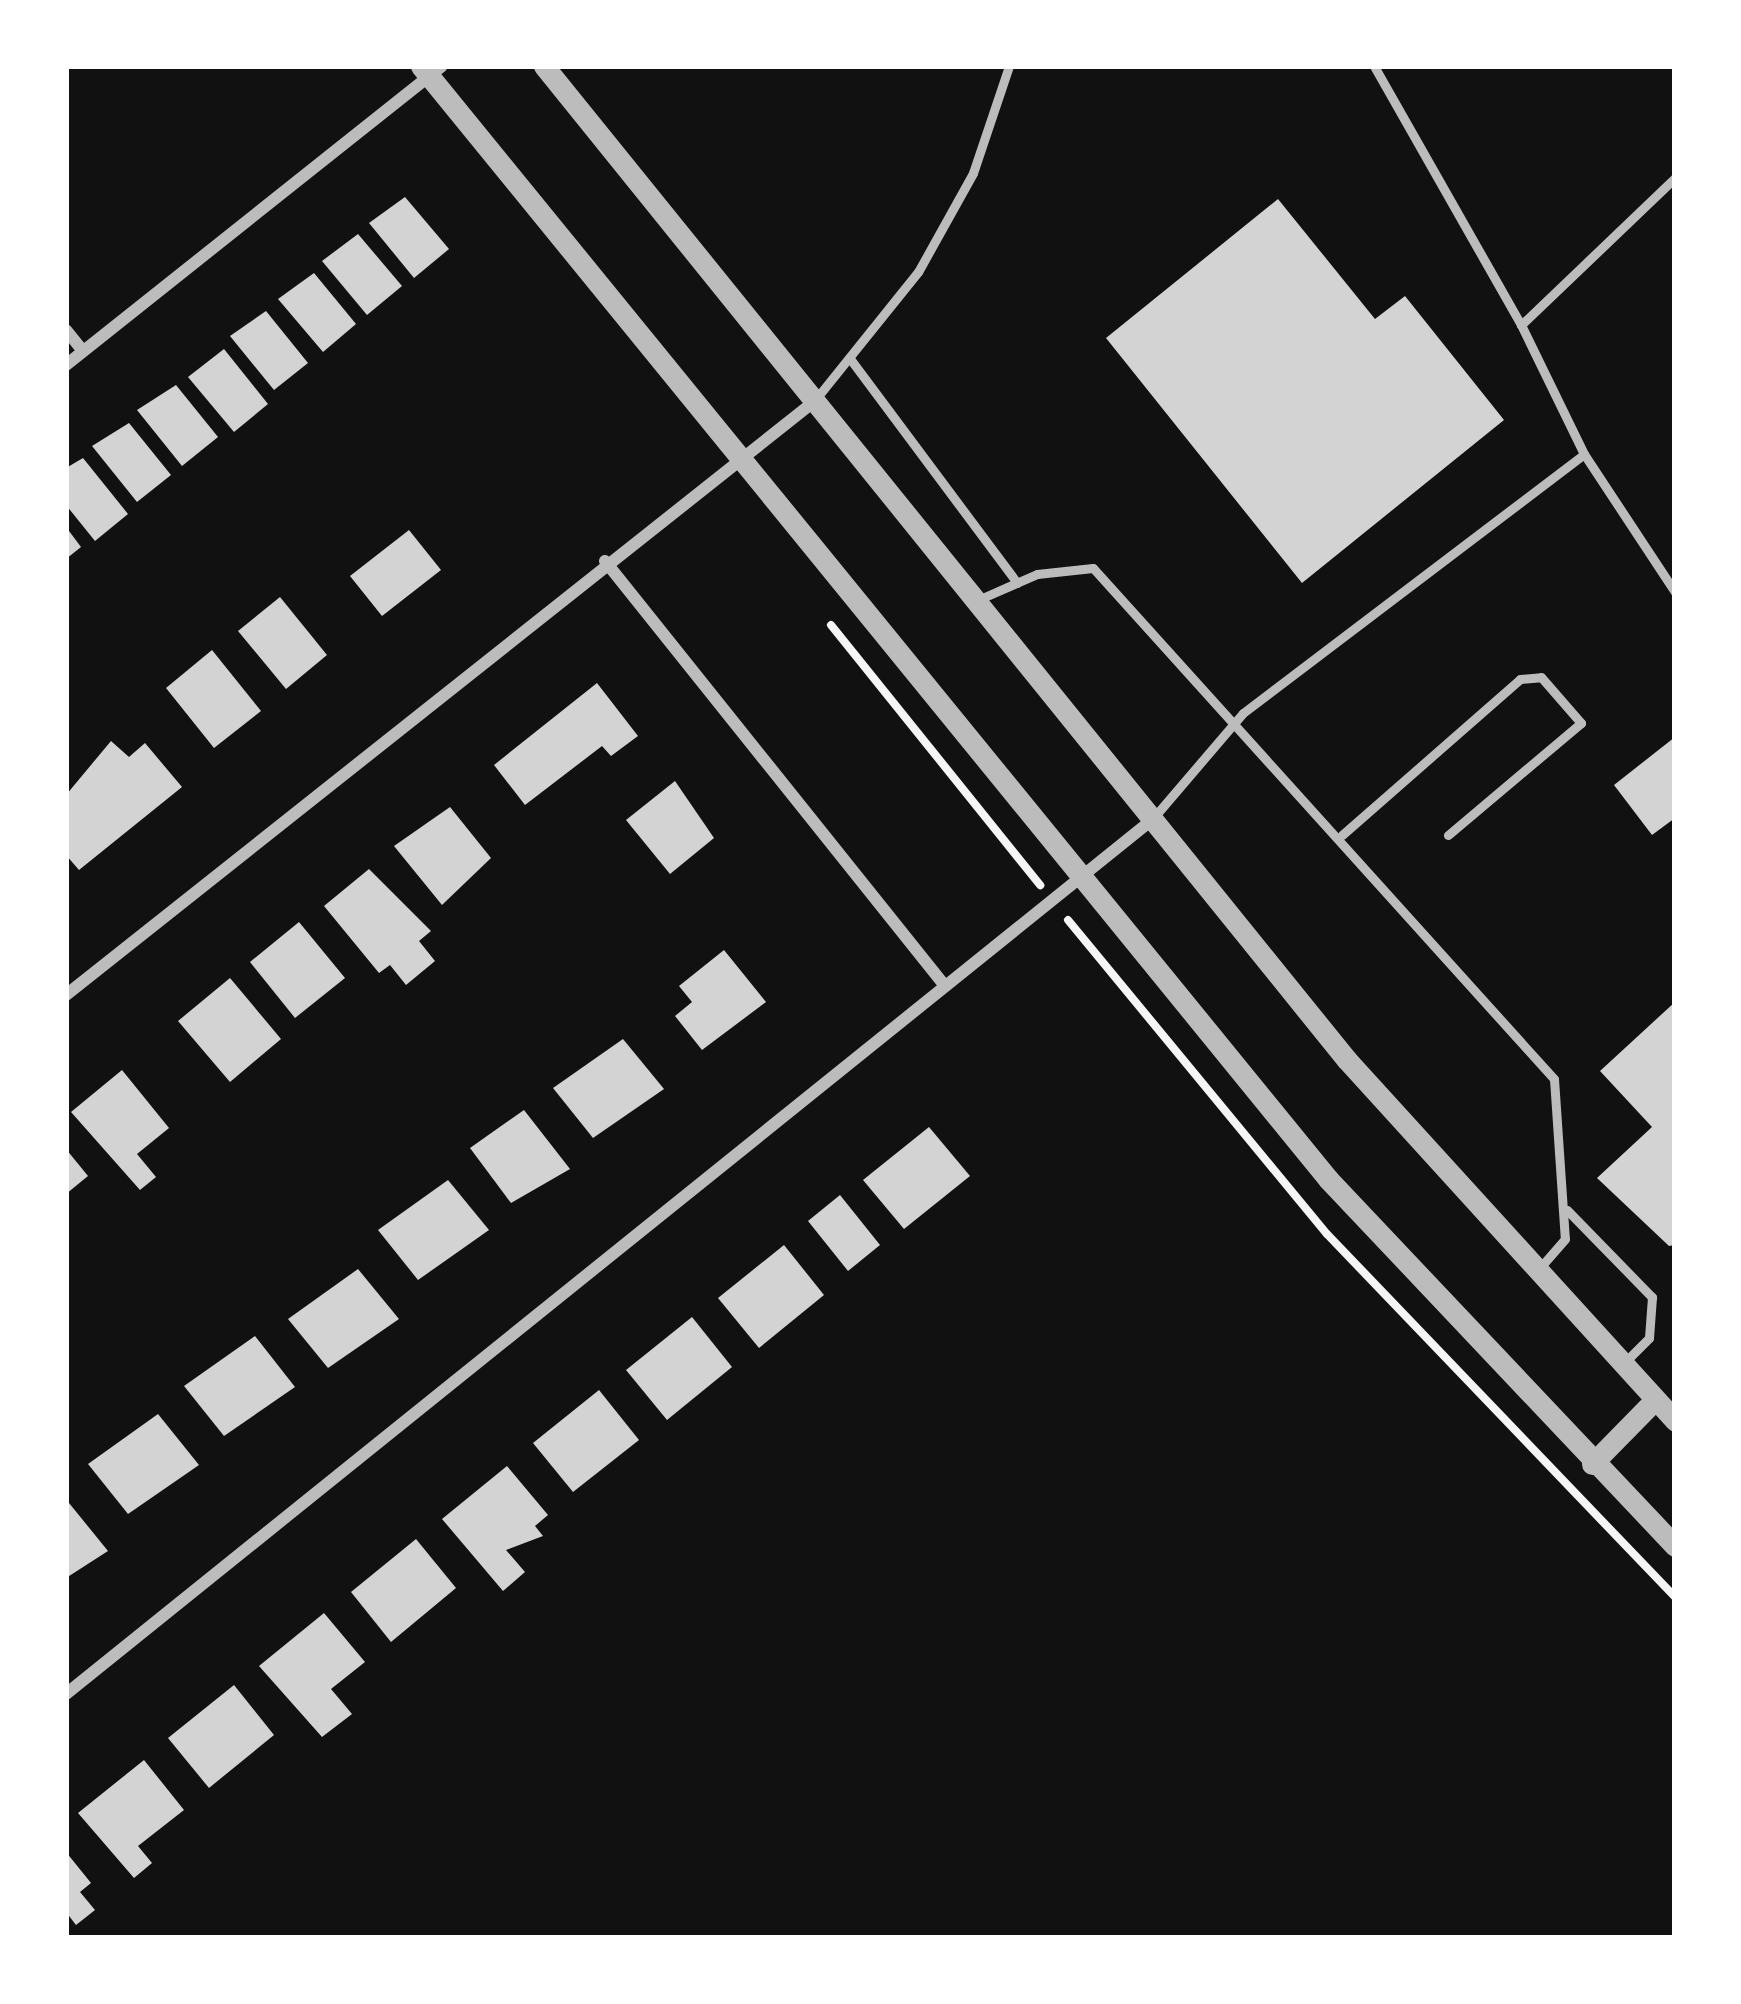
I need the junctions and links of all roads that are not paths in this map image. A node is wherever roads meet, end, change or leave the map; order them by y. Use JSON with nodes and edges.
{"nodes":[{"id":1,"x":544,"y":66,"type":"edge"},
{"id":2,"x":1009,"y":66,"type":"edge"},
{"id":3,"x":1374,"y":66,"type":"edge"},
{"id":4,"x":431,"y":70,"type":"edge"},
{"id":5,"x":1675,"y":178,"type":"edge"},
{"id":6,"x":1521,"y":325,"type":"junction"},
{"id":7,"x":66,"y":330,"type":"edge"},
{"id":8,"x":83,"y":351,"type":"junction"},
{"id":9,"x":851,"y":360,"type":"junction"},
{"id":10,"x":66,"y":365,"type":"edge"},
{"id":11,"x":814,"y":401,"type":"junction"},
{"id":12,"x":1584,"y":454,"type":"junction"},
{"id":13,"x":742,"y":457,"type":"junction"},
{"id":14,"x":605,"y":561,"type":"junction"},
{"id":15,"x":1017,"y":583,"type":"junction"},
{"id":16,"x":1675,"y":592,"type":"edge"},
{"id":17,"x":975,"y":601,"type":"junction"},
{"id":18,"x":1231,"y":728,"type":"junction"},
{"id":19,"x":1152,"y":820,"type":"junction"},
{"id":20,"x":1448,"y":835,"type":"dead end"},
{"id":21,"x":1342,"y":836,"type":"junction"},
{"id":22,"x":1081,"y":875,"type":"junction"},
{"id":23,"x":945,"y":986,"type":"junction"},
{"id":24,"x":66,"y":995,"type":"edge"},
{"id":25,"x":1567,"y":1209,"type":"junction"},
{"id":26,"x":1535,"y":1274,"type":"junction"},
{"id":27,"x":1622,"y":1366,"type":"junction"},
{"id":28,"x":1654,"y":1401,"type":"junction"},
{"id":29,"x":1674,"y":1417,"type":"edge"},
{"id":30,"x":1592,"y":1464,"type":"junction"},
{"id":31,"x":1675,"y":1546,"type":"edge"},
{"id":32,"x":66,"y":1694,"type":"edge"}],
"edges":[{"from":1,"to":11,"type":"street"},
{"from":2,"to":9,"type":"lane"},
{"from":3,"to":6,"type":"lane"},
{"from":4,"to":8,"type":"street"},
{"from":4,"to":13,"type":"street"},
{"from":5,"to":6,"type":"lane"},
{"from":6,"to":12,"type":"lane"},
{"from":7,"to":8,"type":"street"},
{"from":8,"to":10,"type":"street"},
{"from":9,"to":11,"type":"lane"},
{"from":9,"to":15,"type":"lane"},
{"from":11,"to":13,"type":"street"},
{"from":11,"to":17,"type":"street"},
{"from":12,"to":16,"type":"lane"},
{"from":12,"to":18,"type":"lane"},
{"from":13,"to":14,"type":"street"},
{"from":13,"to":22,"type":"street"},
{"from":14,"to":23,"type":"street"},
{"from":14,"to":24,"type":"street"},
{"from":15,"to":17,"type":"lane"},
{"from":15,"to":18,"type":"lane"},
{"from":17,"to":19,"type":"street"},
{"from":18,"to":19,"type":"lane"},
{"from":18,"to":21,"type":"lane"},
{"from":19,"to":22,"type":"street"},
{"from":19,"to":26,"type":"street"},
{"from":20,"to":21,"type":"lane"},
{"from":21,"to":25,"type":"lane"},
{"from":22,"to":23,"type":"street"},
{"from":22,"to":30,"type":"street"},
{"from":23,"to":32,"type":"street"},
{"from":25,"to":26,"type":"lane"},
{"from":25,"to":27,"type":"lane"},
{"from":26,"to":27,"type":"street"},
{"from":27,"to":28,"type":"street"},
{"from":28,"to":29,"type":"street"},
{"from":28,"to":30,"type":"street"},
{"from":30,"to":31,"type":"street"}]}
